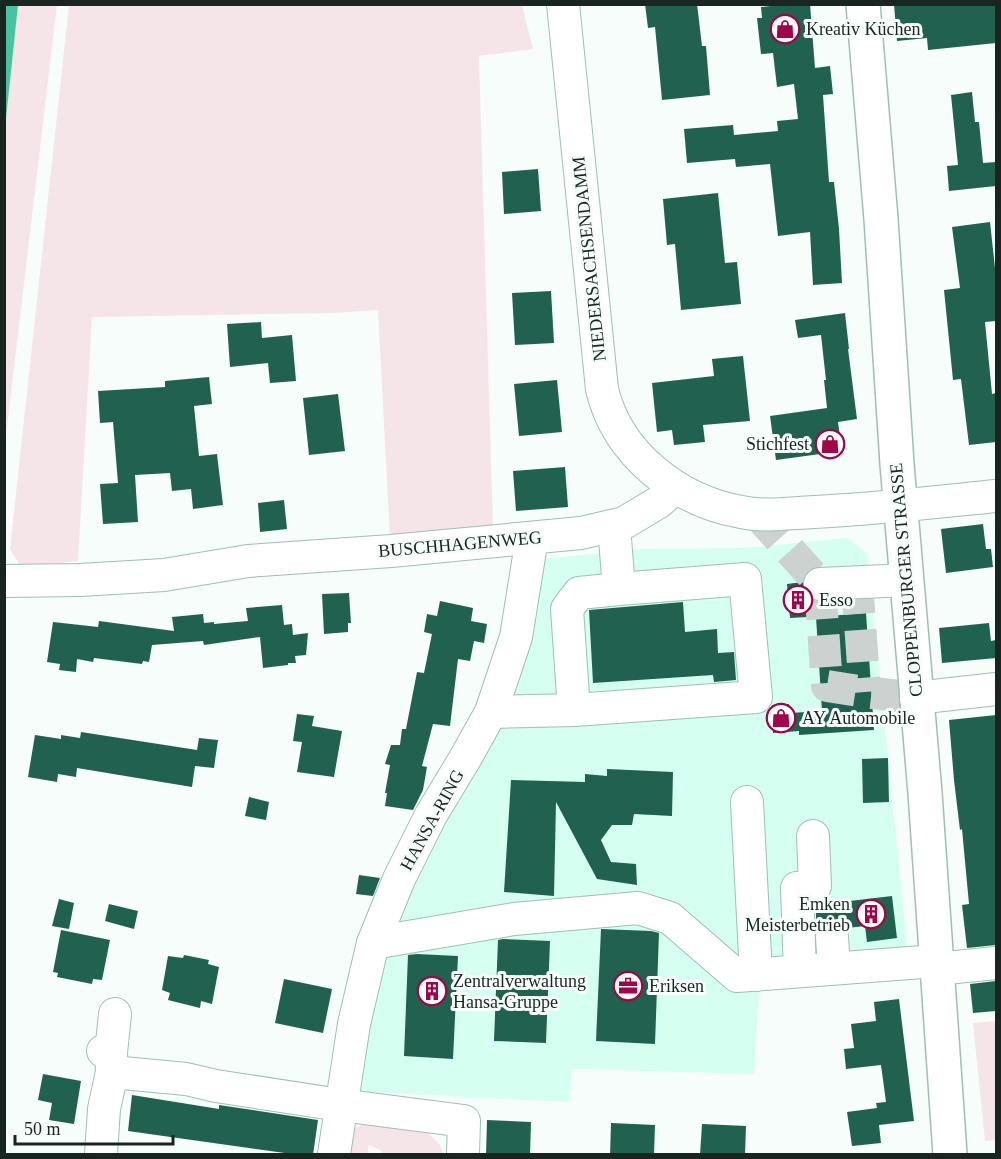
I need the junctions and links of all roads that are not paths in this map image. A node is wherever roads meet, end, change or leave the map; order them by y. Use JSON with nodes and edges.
{"nodes":[{"id":1,"x":563,"y":4,"type":"edge"},
{"id":2,"x":863,"y":4,"type":"edge"},
{"id":3,"x":674,"y":488,"type":"junction"},
{"id":4,"x":996,"y":496,"type":"edge"},
{"id":5,"x":900,"y":505,"type":"junction"},
{"id":6,"x":614,"y":526,"type":"junction"},
{"id":7,"x":532,"y":538,"type":"junction"},
{"id":8,"x":907,"y":580,"type":"junction"},
{"id":9,"x":4,"y":581,"type":"edge"},
{"id":10,"x":820,"y":584,"type":"dead end"},
{"id":11,"x":619,"y":589,"type":"junction"},
{"id":12,"x":996,"y":689,"type":"edge"},
{"id":13,"x":917,"y":708,"type":"junction"},
{"id":14,"x":574,"y":710,"type":"junction"},
{"id":15,"x":996,"y":710,"type":"edge"},
{"id":16,"x":491,"y":712,"type":"junction"},
{"id":17,"x":747,"y":802,"type":"dead end"},
{"id":18,"x":813,"y":836,"type":"dead end"},
{"id":19,"x":832,"y":937,"type":"dead end"},
{"id":20,"x":373,"y":943,"type":"junction"},
{"id":21,"x":996,"y":963,"type":"edge"},
{"id":22,"x":936,"y":965,"type":"junction"},
{"id":23,"x":834,"y":968,"type":"junction"},
{"id":24,"x":800,"y":971,"type":"junction"},
{"id":25,"x":756,"y":975,"type":"junction"},
{"id":26,"x":115,"y":1014,"type":"dead end"},
{"id":27,"x":109,"y":1059,"type":"junction"},
{"id":28,"x":340,"y":1105,"type":"junction"},
{"id":29,"x":101,"y":1155,"type":"edge"},
{"id":30,"x":334,"y":1155,"type":"edge"},
{"id":31,"x":463,"y":1155,"type":"edge"},
{"id":32,"x":950,"y":1155,"type":"edge"}],
"edges":[{"from":1,"to":3,"type":"street","name":"NIEDERSACHSENDAMM"},
{"from":2,"to":5,"type":"main road","name":"CLOPPENBURGER STRASSE"},
{"from":3,"to":5,"type":"street"},
{"from":3,"to":6,"type":"street","name":"BUSCHHAGENWEG"},
{"from":4,"to":5,"type":"street"},
{"from":5,"to":8,"type":"main road","name":"CLOPPENBURGER STRASSE"},
{"from":6,"to":7,"type":"street","name":"BUSCHHAGENWEG"},
{"from":6,"to":11,"type":"street"},
{"from":7,"to":9,"type":"street","name":"BUSCHHAGENWEG"},
{"from":7,"to":16,"type":"street","name":"HANSA-RING"},
{"from":8,"to":10,"type":"street"},
{"from":8,"to":13,"type":"main road","name":"CLOPPENBURGER STRASSE"},
{"from":11,"to":14,"type":"street"},
{"from":11,"to":14,"type":"street"},
{"from":12,"to":13,"type":"street"},
{"from":13,"to":15,"type":"street"},
{"from":13,"to":22,"type":"main road","name":"CLOPPENBURGER STRASSE"},
{"from":14,"to":16,"type":"street"},
{"from":16,"to":20,"type":"street","name":"HANSA-RING"},
{"from":17,"to":25,"type":"street"},
{"from":18,"to":24,"type":"street"},
{"from":19,"to":23,"type":"street"},
{"from":20,"to":25,"type":"street"},
{"from":20,"to":28,"type":"street","name":"HANSA-RING"},
{"from":21,"to":22,"type":"street"},
{"from":22,"to":23,"type":"street"},
{"from":22,"to":32,"type":"main road","name":"CLOPPENBURGER STRASSE"},
{"from":23,"to":24,"type":"street"},
{"from":24,"to":25,"type":"street"},
{"from":26,"to":27,"type":"street"},
{"from":27,"to":28,"type":"street"},
{"from":27,"to":29,"type":"street"},
{"from":28,"to":30,"type":"street","name":"HANSA-RING"},
{"from":28,"to":31,"type":"street"}]}
